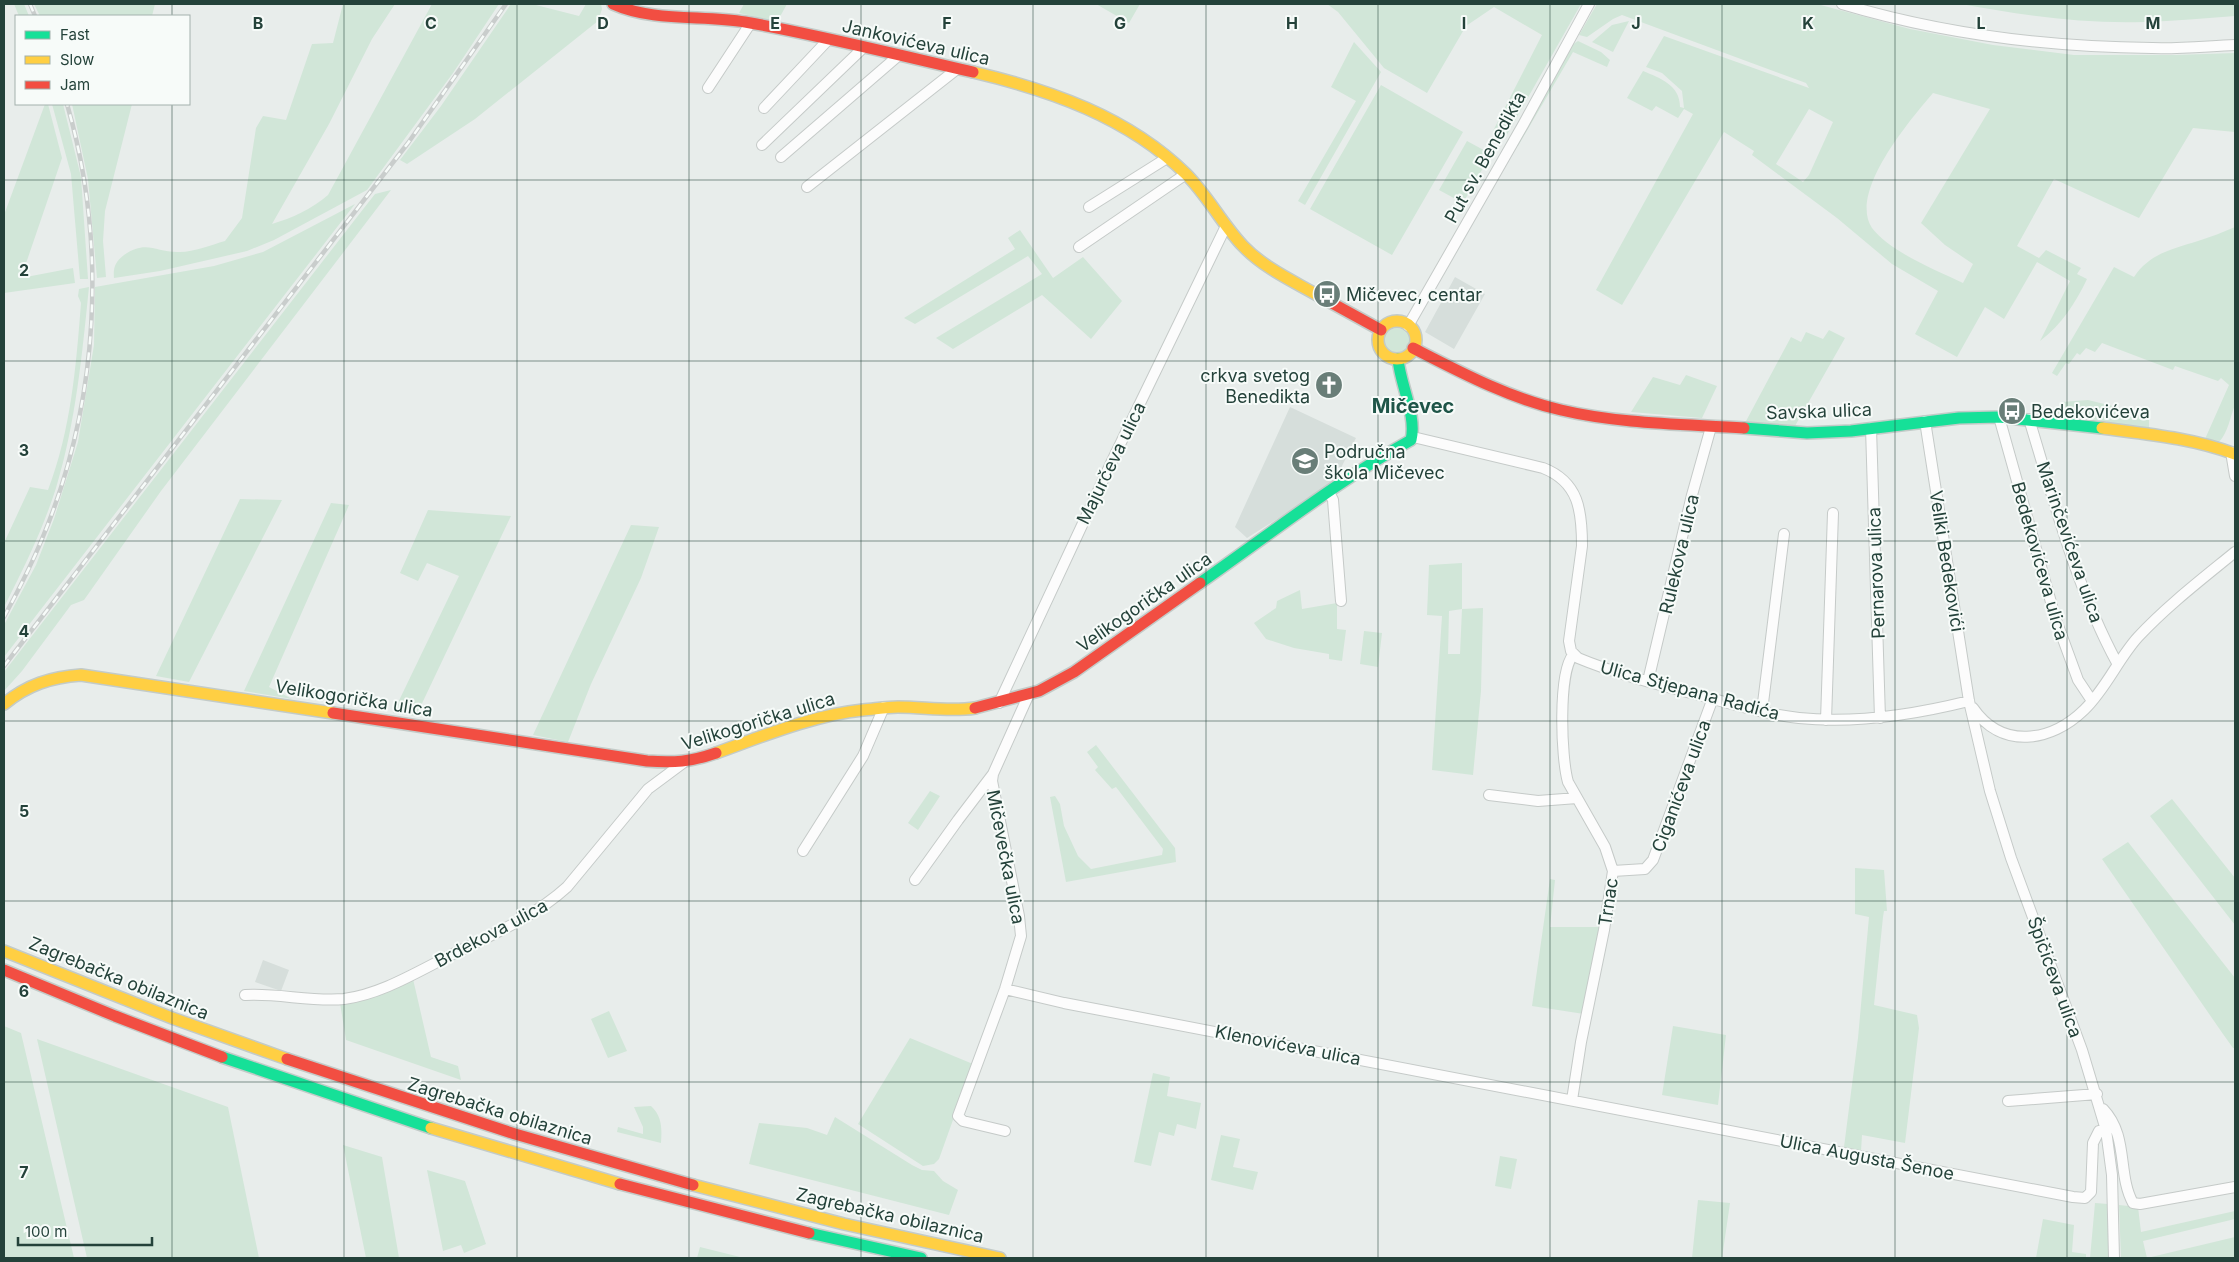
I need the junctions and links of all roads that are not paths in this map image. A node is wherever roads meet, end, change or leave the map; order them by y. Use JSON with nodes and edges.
{"nodes":[{"id":1,"x":1589,"y":4,"type":"edge"},
{"id":2,"x":1842,"y":4,"type":"edge"},
{"id":3,"x":615,"y":5,"type":"edge"},
{"id":4,"x":750,"y":24,"type":"junction"},
{"id":5,"x":828,"y":40,"type":"junction"},
{"id":6,"x":2235,"y":45,"type":"edge"},
{"id":7,"x":863,"y":48,"type":"junction"},
{"id":8,"x":898,"y":56,"type":"junction"},
{"id":9,"x":957,"y":69,"type":"junction"},
{"id":10,"x":708,"y":88,"type":"dead end"},
{"id":11,"x":764,"y":108,"type":"dead end"},
{"id":12,"x":762,"y":145,"type":"dead end"},
{"id":13,"x":781,"y":157,"type":"dead end"},
{"id":14,"x":1167,"y":158,"type":"junction"},
{"id":15,"x":1186,"y":174,"type":"junction"},
{"id":16,"x":807,"y":187,"type":"dead end"},
{"id":17,"x":1090,"y":207,"type":"dead end"},
{"id":18,"x":1226,"y":226,"type":"junction"},
{"id":19,"x":1079,"y":247,"type":"dead end"},
{"id":20,"x":1408,"y":326,"type":"junction"},
{"id":21,"x":1380,"y":330,"type":"junction"},
{"id":22,"x":1414,"y":348,"type":"junction"},
{"id":23,"x":1398,"y":359,"type":"junction"},
{"id":24,"x":1999,"y":417,"type":"junction"},
{"id":25,"x":2029,"y":419,"type":"junction"},
{"id":26,"x":1925,"y":421,"type":"junction"},
{"id":27,"x":1711,"y":427,"type":"junction"},
{"id":28,"x":1871,"y":428,"type":"junction"},
{"id":29,"x":1413,"y":437,"type":"junction"},
{"id":30,"x":2233,"y":453,"type":"edge"},
{"id":31,"x":2235,"y":476,"type":"edge"},
{"id":32,"x":1329,"y":492,"type":"junction"},
{"id":33,"x":1833,"y":513,"type":"dead end"},
{"id":34,"x":1784,"y":534,"type":"dead end"},
{"id":35,"x":2235,"y":552,"type":"edge"},
{"id":36,"x":1342,"y":601,"type":"dead end"},
{"id":37,"x":1573,"y":654,"type":"junction"},
{"id":38,"x":2117,"y":663,"type":"junction"},
{"id":39,"x":1648,"y":681,"type":"junction"},
{"id":40,"x":1029,"y":694,"type":"junction"},
{"id":41,"x":1713,"y":698,"type":"junction"},
{"id":42,"x":1969,"y":701,"type":"junction"},
{"id":43,"x":2092,"y":701,"type":"junction"},
{"id":44,"x":999,"y":703,"type":"junction"},
{"id":45,"x":4,"y":704,"type":"edge"},
{"id":46,"x":884,"y":707,"type":"junction"},
{"id":47,"x":1762,"y":711,"type":"junction"},
{"id":48,"x":1880,"y":718,"type":"junction"},
{"id":49,"x":1826,"y":720,"type":"junction"},
{"id":50,"x":684,"y":763,"type":"junction"},
{"id":51,"x":992,"y":774,"type":"junction"},
{"id":52,"x":1488,"y":795,"type":"dead end"},
{"id":53,"x":1577,"y":798,"type":"junction"},
{"id":54,"x":802,"y":851,"type":"dead end"},
{"id":55,"x":1613,"y":871,"type":"junction"},
{"id":56,"x":915,"y":880,"type":"dead end"},
{"id":57,"x":4,"y":951,"type":"edge"},
{"id":58,"x":4,"y":970,"type":"edge"},
{"id":59,"x":1005,"y":989,"type":"junction"},
{"id":60,"x":245,"y":995,"type":"dead end"},
{"id":61,"x":2097,"y":1094,"type":"junction"},
{"id":62,"x":1572,"y":1100,"type":"junction"},
{"id":63,"x":2008,"y":1101,"type":"dead end"},
{"id":64,"x":2101,"y":1108,"type":"junction"},
{"id":65,"x":2106,"y":1130,"type":"junction"},
{"id":66,"x":1005,"y":1131,"type":"dead end"},
{"id":67,"x":2235,"y":1186,"type":"edge"},
{"id":68,"x":921,"y":1258,"type":"edge"},
{"id":69,"x":1000,"y":1258,"type":"edge"},
{"id":70,"x":2114,"y":1258,"type":"edge"}],
"edges":[{"from":1,"to":20,"type":"street","name":"Put sv. Benedikta"},
{"from":2,"to":6,"type":"street"},
{"from":3,"to":4,"type":"main road","name":"Jankovićeva ulica"},
{"from":4,"to":5,"type":"main road","name":"Jankovićeva ulica"},
{"from":4,"to":10,"type":"street"},
{"from":5,"to":7,"type":"main road","name":"Jankovićeva ulica"},
{"from":5,"to":11,"type":"street"},
{"from":7,"to":8,"type":"main road","name":"Jankovićeva ulica"},
{"from":7,"to":12,"type":"street"},
{"from":8,"to":9,"type":"main road","name":"Jankovićeva ulica"},
{"from":8,"to":13,"type":"street"},
{"from":9,"to":14,"type":"main road","name":"Jankovićeva ulica"},
{"from":9,"to":16,"type":"street"},
{"from":14,"to":15,"type":"main road","name":"Jankovićeva ulica"},
{"from":14,"to":17,"type":"street"},
{"from":15,"to":18,"type":"main road","name":"Jankovićeva ulica"},
{"from":15,"to":19,"type":"street"},
{"from":18,"to":21,"type":"main road","name":"Jankovićeva ulica"},
{"from":18,"to":44,"type":"street","name":"Majurčeva ulica"},
{"from":20,"to":21,"type":"main road"},
{"from":20,"to":22,"type":"main road"},
{"from":21,"to":23,"type":"main road"},
{"from":22,"to":23,"type":"main road"},
{"from":22,"to":27,"type":"main road","name":"Savska ulica"},
{"from":23,"to":29,"type":"main road"},
{"from":24,"to":25,"type":"main road","name":"Savska ulica"},
{"from":24,"to":26,"type":"main road","name":"Savska ulica"},
{"from":24,"to":43,"type":"street","name":"Bedekovićeva ulica"},
{"from":25,"to":30,"type":"main road","name":"Savska ulica"},
{"from":25,"to":38,"type":"street","name":"Marinčevićeva ulica"},
{"from":26,"to":28,"type":"main road","name":"Savska ulica"},
{"from":26,"to":42,"type":"street","name":"Veliki Bedekovići"},
{"from":27,"to":28,"type":"main road","name":"Savska ulica"},
{"from":27,"to":39,"type":"street","name":"Rulekova ulica"},
{"from":28,"to":48,"type":"street","name":"Pernarova ulica"},
{"from":29,"to":32,"type":"main road","name":"Velikogorička ulica"},
{"from":29,"to":37,"type":"street"},
{"from":30,"to":31,"type":"street"},
{"from":32,"to":36,"type":"street"},
{"from":32,"to":40,"type":"main road","name":"Velikogorička ulica"},
{"from":33,"to":49,"type":"street"},
{"from":34,"to":47,"type":"street"},
{"from":35,"to":38,"type":"street"},
{"from":37,"to":39,"type":"street","name":"Ulica Stjepana Radića"},
{"from":37,"to":53,"type":"street","name":"Trnac"},
{"from":38,"to":43,"type":"street"},
{"from":39,"to":41,"type":"street","name":"Ulica Stjepana Radića"},
{"from":40,"to":44,"type":"main road","name":"Velikogorička ulica"},
{"from":40,"to":51,"type":"street","name":"Mičevečka ulica"},
{"from":41,"to":47,"type":"street","name":"Ulica Stjepana Radića"},
{"from":41,"to":55,"type":"street","name":"Ciganićeva ulica"},
{"from":42,"to":43,"type":"street"},
{"from":42,"to":48,"type":"street","name":"Ulica Stjepana Radića"},
{"from":42,"to":61,"type":"street","name":"Špičićeva ulica"},
{"from":44,"to":46,"type":"main road","name":"Velikogorička ulica"},
{"from":45,"to":50,"type":"main road","name":"Velikogorička ulica"},
{"from":46,"to":50,"type":"main road","name":"Velikogorička ulica"},
{"from":46,"to":54,"type":"street"},
{"from":47,"to":49,"type":"street","name":"Ulica Stjepana Radića"},
{"from":48,"to":49,"type":"street","name":"Ulica Stjepana Radića"},
{"from":50,"to":60,"type":"street","name":"Brdekova ulica"},
{"from":51,"to":56,"type":"street"},
{"from":51,"to":59,"type":"street","name":"Mičevečka ulica"},
{"from":52,"to":53,"type":"street"},
{"from":53,"to":55,"type":"street","name":"Trnac"},
{"from":55,"to":62,"type":"street","name":"Trnac"},
{"from":57,"to":69,"type":"main road","name":"Zagrebačka obilaznica"},
{"from":58,"to":68,"type":"main road","name":"Zagrebačka obilaznica"},
{"from":59,"to":62,"type":"street","name":"Klenovićeva ulica"},
{"from":59,"to":66,"type":"street","name":"Mičevečka ulica"},
{"from":61,"to":63,"type":"street"},
{"from":61,"to":64,"type":"street","name":"Špičićeva ulica"},
{"from":62,"to":65,"type":"street","name":"Ulica Augusta Šenoe"},
{"from":64,"to":65,"type":"street","name":"Špičićeva ulica"},
{"from":64,"to":67,"type":"street"},
{"from":65,"to":70,"type":"street","name":"Špičićeva ulica"}]}
